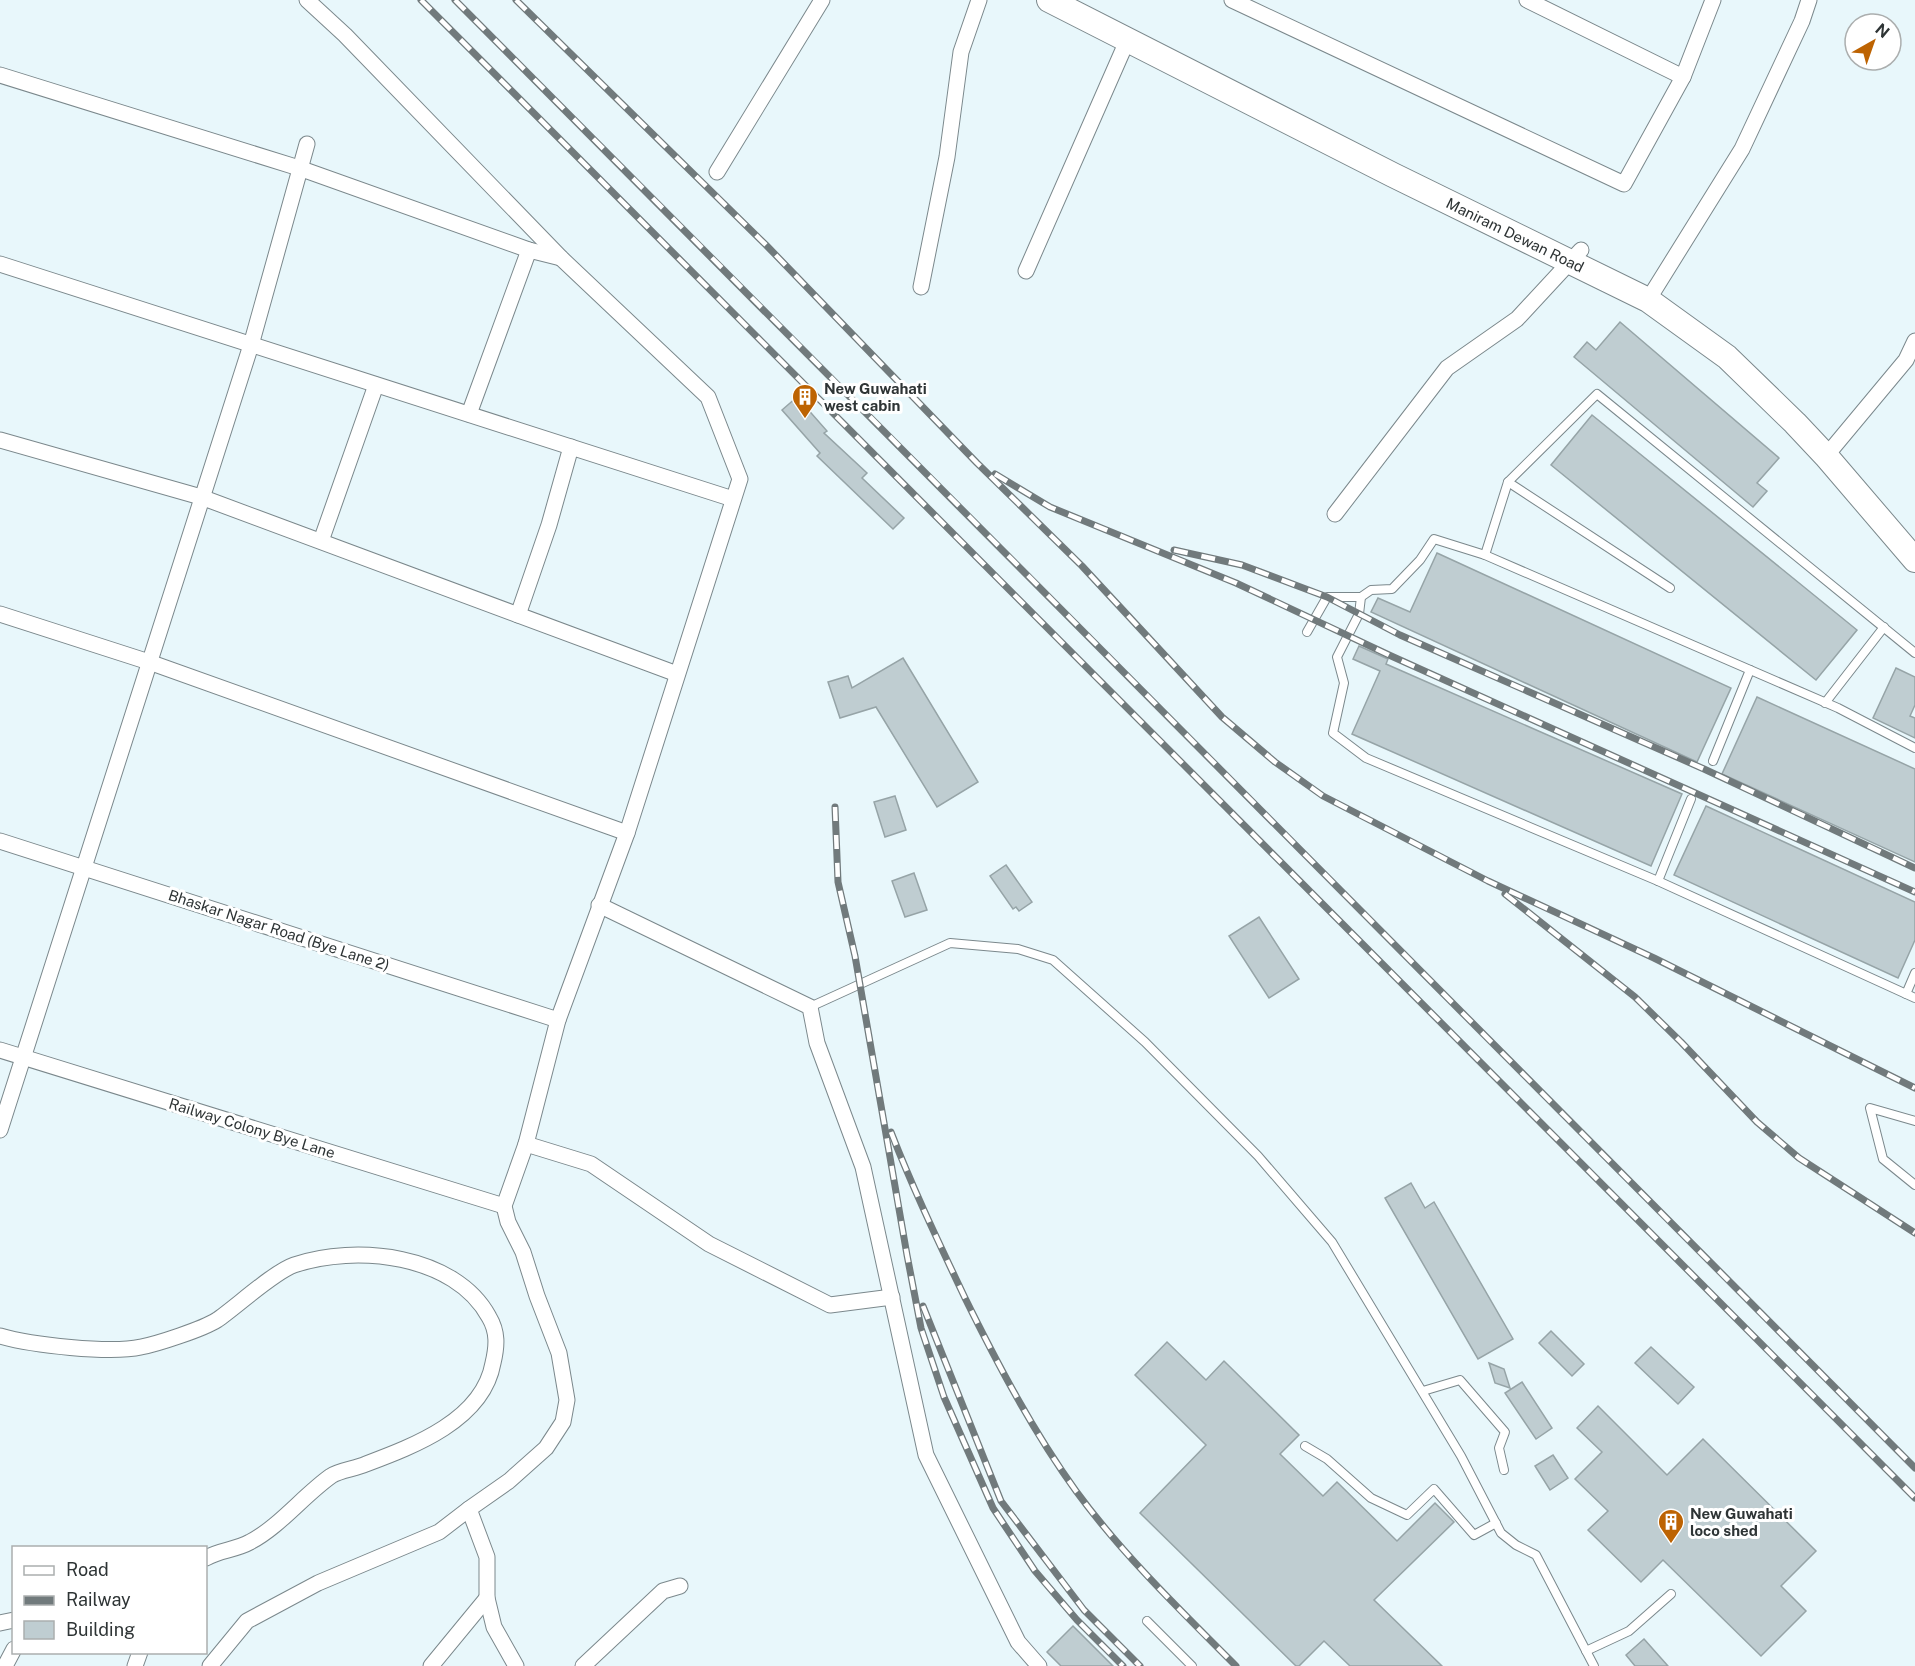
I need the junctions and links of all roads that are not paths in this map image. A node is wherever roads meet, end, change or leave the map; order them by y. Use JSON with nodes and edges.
{"nodes":[{"id":1,"x":307,"y":0,"type":"edge"},
{"id":2,"x":822,"y":0,"type":"edge"},
{"id":3,"x":979,"y":0,"type":"edge"},
{"id":4,"x":1232,"y":0,"type":"edge"},
{"id":5,"x":1527,"y":0,"type":"edge"},
{"id":6,"x":1713,"y":0,"type":"edge"},
{"id":7,"x":1809,"y":0,"type":"edge"},
{"id":8,"x":1063,"y":2,"type":"edge"},
{"id":9,"x":1127,"y":41,"type":"junction"},
{"id":10,"x":0,"y":75,"type":"edge"},
{"id":11,"x":1683,"y":77,"type":"junction"},
{"id":12,"x":307,"y":144,"type":"dead end"},
{"id":13,"x":299,"y":168,"type":"junction"},
{"id":14,"x":717,"y":172,"type":"dead end"},
{"id":15,"x":529,"y":250,"type":"junction"},
{"id":16,"x":1576,"y":256,"type":"junction"},
{"id":17,"x":561,"y":258,"type":"junction"},
{"id":18,"x":0,"y":264,"type":"edge"},
{"id":19,"x":1026,"y":271,"type":"dead end"},
{"id":20,"x":921,"y":287,"type":"dead end"},
{"id":21,"x":1653,"y":294,"type":"junction"},
{"id":22,"x":1915,"y":341,"type":"edge"},
{"id":23,"x":250,"y":345,"type":"junction"},
{"id":24,"x":376,"y":385,"type":"junction"},
{"id":25,"x":469,"y":414,"type":"junction"},
{"id":26,"x":0,"y":440,"type":"edge"},
{"id":27,"x":572,"y":447,"type":"junction"},
{"id":28,"x":1831,"y":450,"type":"junction"},
{"id":29,"x":1508,"y":482,"type":"junction"},
{"id":30,"x":201,"y":496,"type":"junction"},
{"id":31,"x":733,"y":499,"type":"junction"},
{"id":32,"x":1335,"y":514,"type":"dead end"},
{"id":33,"x":1915,"y":536,"type":"edge"},
{"id":34,"x":321,"y":542,"type":"junction"},
{"id":35,"x":1485,"y":555,"type":"junction"},
{"id":36,"x":1915,"y":561,"type":"edge"},
{"id":37,"x":1670,"y":588,"type":"dead end"},
{"id":38,"x":1361,"y":597,"type":"junction"},
{"id":39,"x":0,"y":614,"type":"edge"},
{"id":40,"x":518,"y":615,"type":"junction"},
{"id":41,"x":1884,"y":627,"type":"junction"},
{"id":42,"x":1307,"y":632,"type":"dead end"},
{"id":43,"x":1915,"y":653,"type":"edge"},
{"id":44,"x":149,"y":662,"type":"junction"},
{"id":45,"x":1750,"y":670,"type":"junction"},
{"id":46,"x":677,"y":675,"type":"junction"},
{"id":47,"x":1826,"y":703,"type":"junction"},
{"id":48,"x":1915,"y":748,"type":"edge"},
{"id":49,"x":1713,"y":761,"type":"dead end"},
{"id":50,"x":1690,"y":799,"type":"dead end"},
{"id":51,"x":627,"y":834,"type":"junction"},
{"id":52,"x":0,"y":841,"type":"edge"},
{"id":53,"x":84,"y":867,"type":"junction"},
{"id":54,"x":1658,"y":881,"type":"junction"},
{"id":55,"x":599,"y":905,"type":"junction"},
{"id":56,"x":1915,"y":973,"type":"edge"},
{"id":57,"x":1906,"y":994,"type":"junction"},
{"id":58,"x":1915,"y":998,"type":"edge"},
{"id":59,"x":810,"y":1007,"type":"junction"},
{"id":60,"x":558,"y":1020,"type":"junction"},
{"id":61,"x":0,"y":1050,"type":"edge"},
{"id":62,"x":23,"y":1057,"type":"junction"},
{"id":63,"x":1915,"y":1121,"type":"edge"},
{"id":64,"x":0,"y":1130,"type":"edge"},
{"id":65,"x":526,"y":1144,"type":"junction"},
{"id":66,"x":1915,"y":1185,"type":"edge"},
{"id":67,"x":504,"y":1206,"type":"junction"},
{"id":68,"x":892,"y":1297,"type":"junction"},
{"id":69,"x":0,"y":1336,"type":"edge"},
{"id":70,"x":1423,"y":1391,"type":"junction"},
{"id":71,"x":1305,"y":1446,"type":"dead end"},
{"id":72,"x":1504,"y":1470,"type":"dead end"},
{"id":73,"x":469,"y":1509,"type":"junction"},
{"id":74,"x":1496,"y":1523,"type":"junction"},
{"id":75,"x":207,"y":1558,"type":"edge"},
{"id":76,"x":680,"y":1586,"type":"dead end"},
{"id":77,"x":1671,"y":1594,"type":"dead end"},
{"id":78,"x":487,"y":1598,"type":"junction"},
{"id":79,"x":1147,"y":1621,"type":"dead end"},
{"id":80,"x":1586,"y":1651,"type":"junction"},
{"id":81,"x":12,"y":1652,"type":"edge"},
{"id":82,"x":4,"y":1666,"type":"edge"},
{"id":83,"x":210,"y":1666,"type":"edge"},
{"id":84,"x":431,"y":1666,"type":"edge"},
{"id":85,"x":516,"y":1666,"type":"edge"},
{"id":86,"x":583,"y":1666,"type":"edge"},
{"id":87,"x":1039,"y":1666,"type":"edge"},
{"id":88,"x":1192,"y":1666,"type":"edge"},
{"id":89,"x":1594,"y":1666,"type":"edge"}],
"edges":[{"from":1,"to":17,"type":"street"},
{"from":2,"to":14,"type":"street"},
{"from":3,"to":20,"type":"street"},
{"from":4,"to":11,"type":"street"},
{"from":5,"to":11,"type":"street"},
{"from":6,"to":11,"type":"street"},
{"from":7,"to":21,"type":"street"},
{"from":8,"to":9,"type":"main road","name":"Maniram Dewan Road"},
{"from":8,"to":16,"type":"main road","name":"Maniram Dewan Road"},
{"from":9,"to":16,"type":"main road","name":"Maniram Dewan Road"},
{"from":9,"to":19,"type":"street"},
{"from":10,"to":13,"type":"street"},
{"from":12,"to":13,"type":"street"},
{"from":13,"to":15,"type":"street"},
{"from":13,"to":23,"type":"street"},
{"from":15,"to":17,"type":"street"},
{"from":15,"to":25,"type":"street"},
{"from":16,"to":21,"type":"main road","name":"Maniram Dewan Road"},
{"from":16,"to":32,"type":"street"},
{"from":17,"to":31,"type":"street"},
{"from":18,"to":23,"type":"street"},
{"from":21,"to":28,"type":"main road","name":"Maniram Dewan Road"},
{"from":22,"to":28,"type":"street"},
{"from":23,"to":24,"type":"street"},
{"from":23,"to":30,"type":"street"},
{"from":24,"to":25,"type":"street"},
{"from":24,"to":34,"type":"street"},
{"from":25,"to":27,"type":"street"},
{"from":26,"to":30,"type":"street"},
{"from":27,"to":31,"type":"street"},
{"from":27,"to":40,"type":"street"},
{"from":28,"to":33,"type":"main road","name":"Maniram Dewan Road"},
{"from":28,"to":36,"type":"main road","name":"Maniram Dewan Road"},
{"from":29,"to":35,"type":"lane"},
{"from":29,"to":37,"type":"lane"},
{"from":29,"to":41,"type":"lane"},
{"from":30,"to":34,"type":"street"},
{"from":30,"to":44,"type":"street"},
{"from":31,"to":46,"type":"street"},
{"from":34,"to":40,"type":"street"},
{"from":35,"to":38,"type":"lane"},
{"from":35,"to":45,"type":"lane"},
{"from":38,"to":42,"type":"lane"},
{"from":38,"to":54,"type":"lane"},
{"from":39,"to":44,"type":"street"},
{"from":40,"to":46,"type":"street"},
{"from":41,"to":43,"type":"lane"},
{"from":41,"to":47,"type":"lane"},
{"from":44,"to":51,"type":"street"},
{"from":44,"to":53,"type":"street"},
{"from":45,"to":47,"type":"lane"},
{"from":45,"to":49,"type":"lane"},
{"from":46,"to":51,"type":"street"},
{"from":47,"to":48,"type":"lane"},
{"from":50,"to":54,"type":"lane"},
{"from":51,"to":55,"type":"street"},
{"from":52,"to":53,"type":"street","name":"Bhaskar Nagar Road (Bye Lane 2)"},
{"from":53,"to":60,"type":"street","name":"Bhaskar Nagar Road (Bye Lane 2)"},
{"from":53,"to":62,"type":"street"},
{"from":54,"to":57,"type":"lane"},
{"from":55,"to":59,"type":"street"},
{"from":55,"to":60,"type":"street"},
{"from":56,"to":57,"type":"lane"},
{"from":57,"to":58,"type":"lane"},
{"from":59,"to":68,"type":"street"},
{"from":59,"to":70,"type":"lane"},
{"from":60,"to":65,"type":"street"},
{"from":61,"to":62,"type":"street","name":"Railway Colony Bye Lane"},
{"from":62,"to":64,"type":"street"},
{"from":62,"to":67,"type":"street","name":"Railway Colony Bye Lane"},
{"from":63,"to":66,"type":"lane"},
{"from":65,"to":67,"type":"street"},
{"from":65,"to":68,"type":"street"},
{"from":67,"to":73,"type":"street"},
{"from":68,"to":87,"type":"street"},
{"from":69,"to":75,"type":"street"},
{"from":70,"to":72,"type":"lane"},
{"from":70,"to":74,"type":"lane"},
{"from":71,"to":74,"type":"lane"},
{"from":73,"to":78,"type":"street"},
{"from":73,"to":83,"type":"street"},
{"from":74,"to":80,"type":"lane"},
{"from":76,"to":86,"type":"street"},
{"from":77,"to":80,"type":"lane"},
{"from":78,"to":84,"type":"street"},
{"from":78,"to":85,"type":"street"},
{"from":79,"to":88,"type":"lane"},
{"from":80,"to":89,"type":"lane"},
{"from":81,"to":82,"type":"street"}]}
